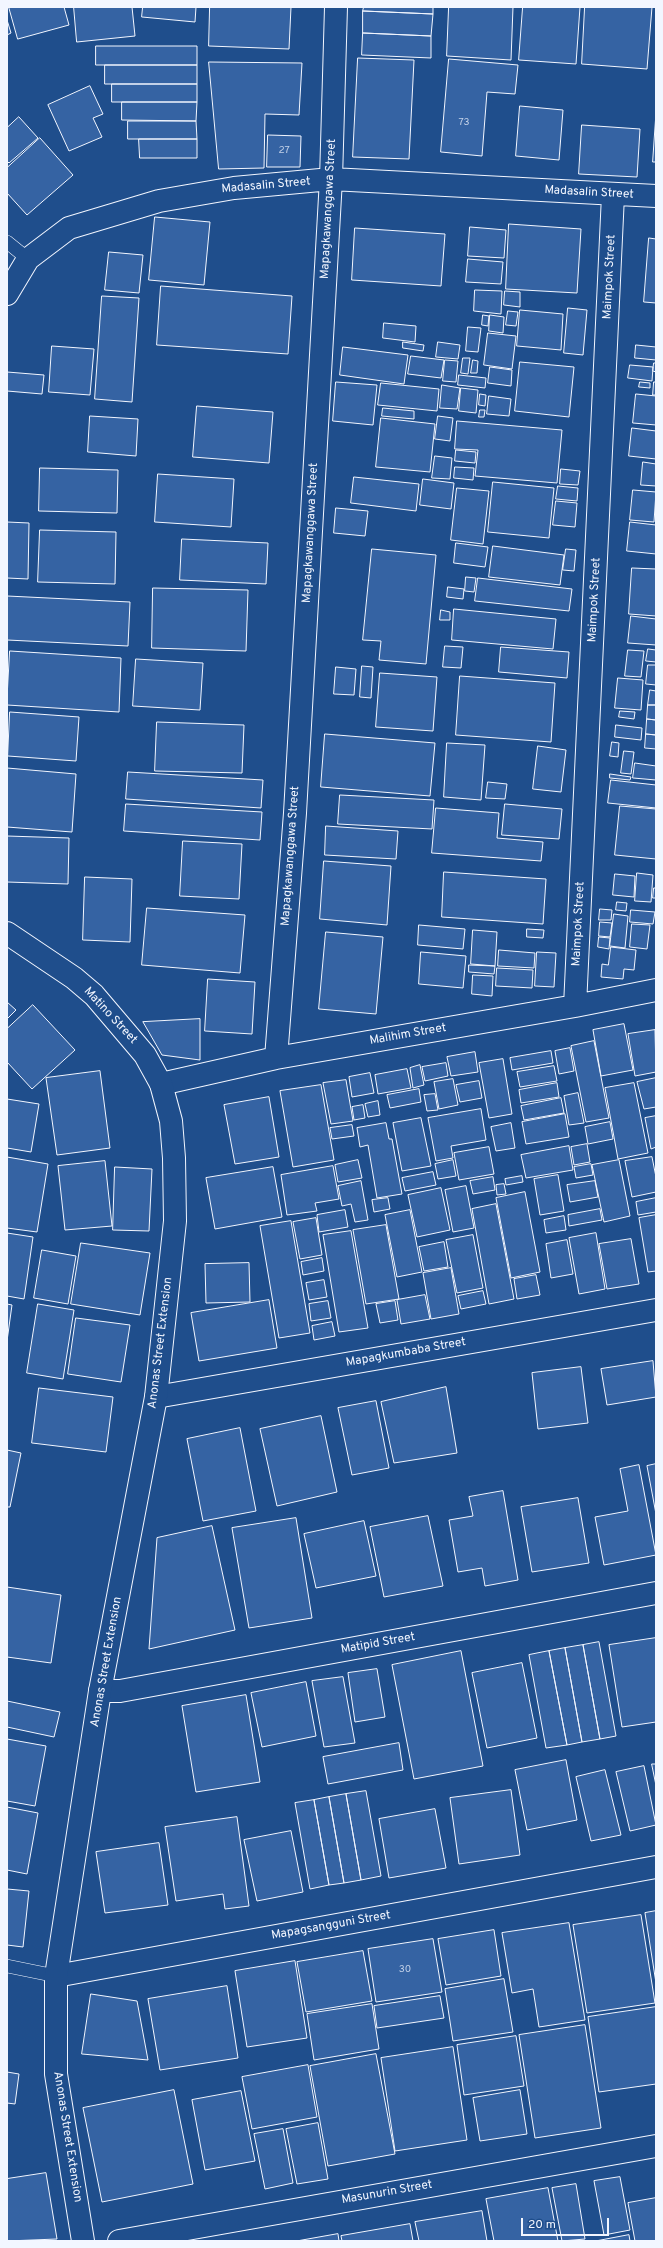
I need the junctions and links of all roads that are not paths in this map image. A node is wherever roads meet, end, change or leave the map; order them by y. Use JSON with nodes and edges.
{"nodes":[{"id":1,"x":336,"y":7,"type":"edge"},
{"id":2,"x":331,"y":179,"type":"junction"},
{"id":3,"x":613,"y":194,"type":"junction"},
{"id":4,"x":656,"y":196,"type":"edge"},
{"id":5,"x":7,"y":242,"type":"edge"},
{"id":6,"x":28,"y":259,"type":"junction"},
{"id":7,"x":7,"y":294,"type":"edge"},
{"id":8,"x":7,"y":933,"type":"edge"},
{"id":9,"x":656,"y":990,"type":"edge"},
{"id":10,"x":575,"y":1006,"type":"junction"},
{"id":11,"x":276,"y":1058,"type":"junction"},
{"id":12,"x":161,"y":1084,"type":"junction"},
{"id":13,"x":656,"y":1310,"type":"edge"},
{"id":14,"x":156,"y":1397,"type":"junction"},
{"id":15,"x":656,"y":1593,"type":"edge"},
{"id":16,"x":100,"y":1691,"type":"junction"},
{"id":17,"x":656,"y":1867,"type":"edge"},
{"id":18,"x":7,"y":1966,"type":"edge"},
{"id":19,"x":56,"y":1976,"type":"junction"},
{"id":20,"x":656,"y":2146,"type":"edge"},
{"id":21,"x":83,"y":2241,"type":"edge"},
{"id":22,"x":119,"y":2241,"type":"edge"}],
"edges":[{"from":1,"to":2,"type":"street","name":"Mapagkawanggawa Street"},
{"from":2,"to":3,"type":"street","name":"Madasalin Street"},
{"from":2,"to":6,"type":"street","name":"Madasalin Street"},
{"from":2,"to":11,"type":"street","name":"Mapagkawanggawa Street"},
{"from":3,"to":4,"type":"street","name":"Madasalin Street"},
{"from":3,"to":10,"type":"street","name":"Maimpok Street"},
{"from":5,"to":6,"type":"lane"},
{"from":6,"to":7,"type":"street","name":"Madasalin Street"},
{"from":8,"to":12,"type":"street","name":"Matino Street"},
{"from":9,"to":10,"type":"street","name":"Malihim Street"},
{"from":10,"to":11,"type":"street","name":"Malihim Street"},
{"from":11,"to":12,"type":"street","name":"Malihim Street"},
{"from":12,"to":14,"type":"street","name":"Anonas Street Extension"},
{"from":13,"to":14,"type":"street","name":"Mapagkumbaba Street"},
{"from":14,"to":16,"type":"street","name":"Anonas Street Extension"},
{"from":15,"to":16,"type":"street","name":"Matipid Street"},
{"from":16,"to":19,"type":"street","name":"Anonas Street Extension"},
{"from":17,"to":19,"type":"street","name":"Mapagsangguni Street"},
{"from":18,"to":19,"type":"lane","name":"Mapagsangguni Street"},
{"from":19,"to":21,"type":"street","name":"Anonas Street Extension"},
{"from":20,"to":22,"type":"street","name":"Masunurin Street"}]}
